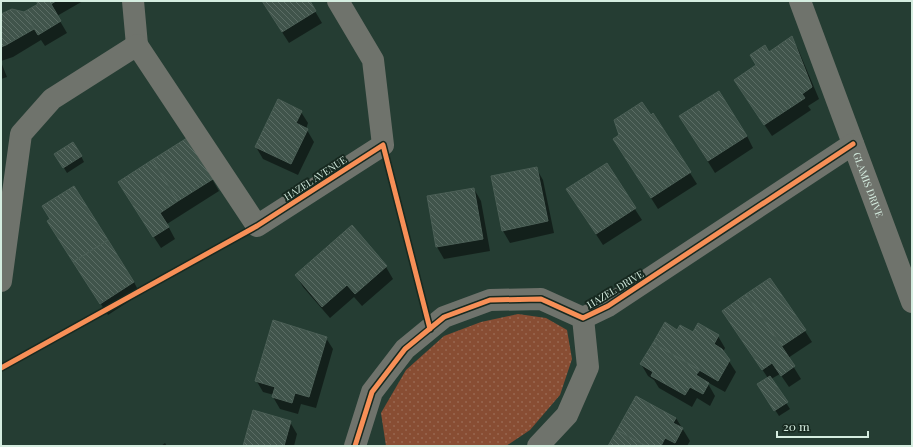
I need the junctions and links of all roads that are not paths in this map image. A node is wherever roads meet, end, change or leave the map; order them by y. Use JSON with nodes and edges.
{"nodes":[{"id":1,"x":133,"y":1,"type":"edge"},
{"id":2,"x":338,"y":1,"type":"edge"},
{"id":3,"x":800,"y":1,"type":"edge"},
{"id":4,"x":137,"y":45,"type":"junction"},
{"id":5,"x":853,"y":144,"type":"junction"},
{"id":6,"x":1,"y":281,"type":"edge"},
{"id":7,"x":912,"y":302,"type":"edge"},
{"id":8,"x":584,"y":318,"type":"junction"},
{"id":9,"x":355,"y":446,"type":"edge"},
{"id":10,"x":538,"y":446,"type":"edge"}],
"edges":[{"from":1,"to":4,"type":"street"},
{"from":2,"to":4,"type":"street","name":"HAZEL AVENUE"},
{"from":3,"to":5,"type":"street","name":"GLAMIS DRIVE"},
{"from":4,"to":6,"type":"street"},
{"from":5,"to":7,"type":"street","name":"GLAMIS DRIVE"},
{"from":5,"to":8,"type":"street","name":"HAZEL DRIVE"},
{"from":8,"to":9,"type":"street","name":"HAZEL DRIVE"},
{"from":8,"to":10,"type":"street","name":"HAZEL DRIVE"}]}
